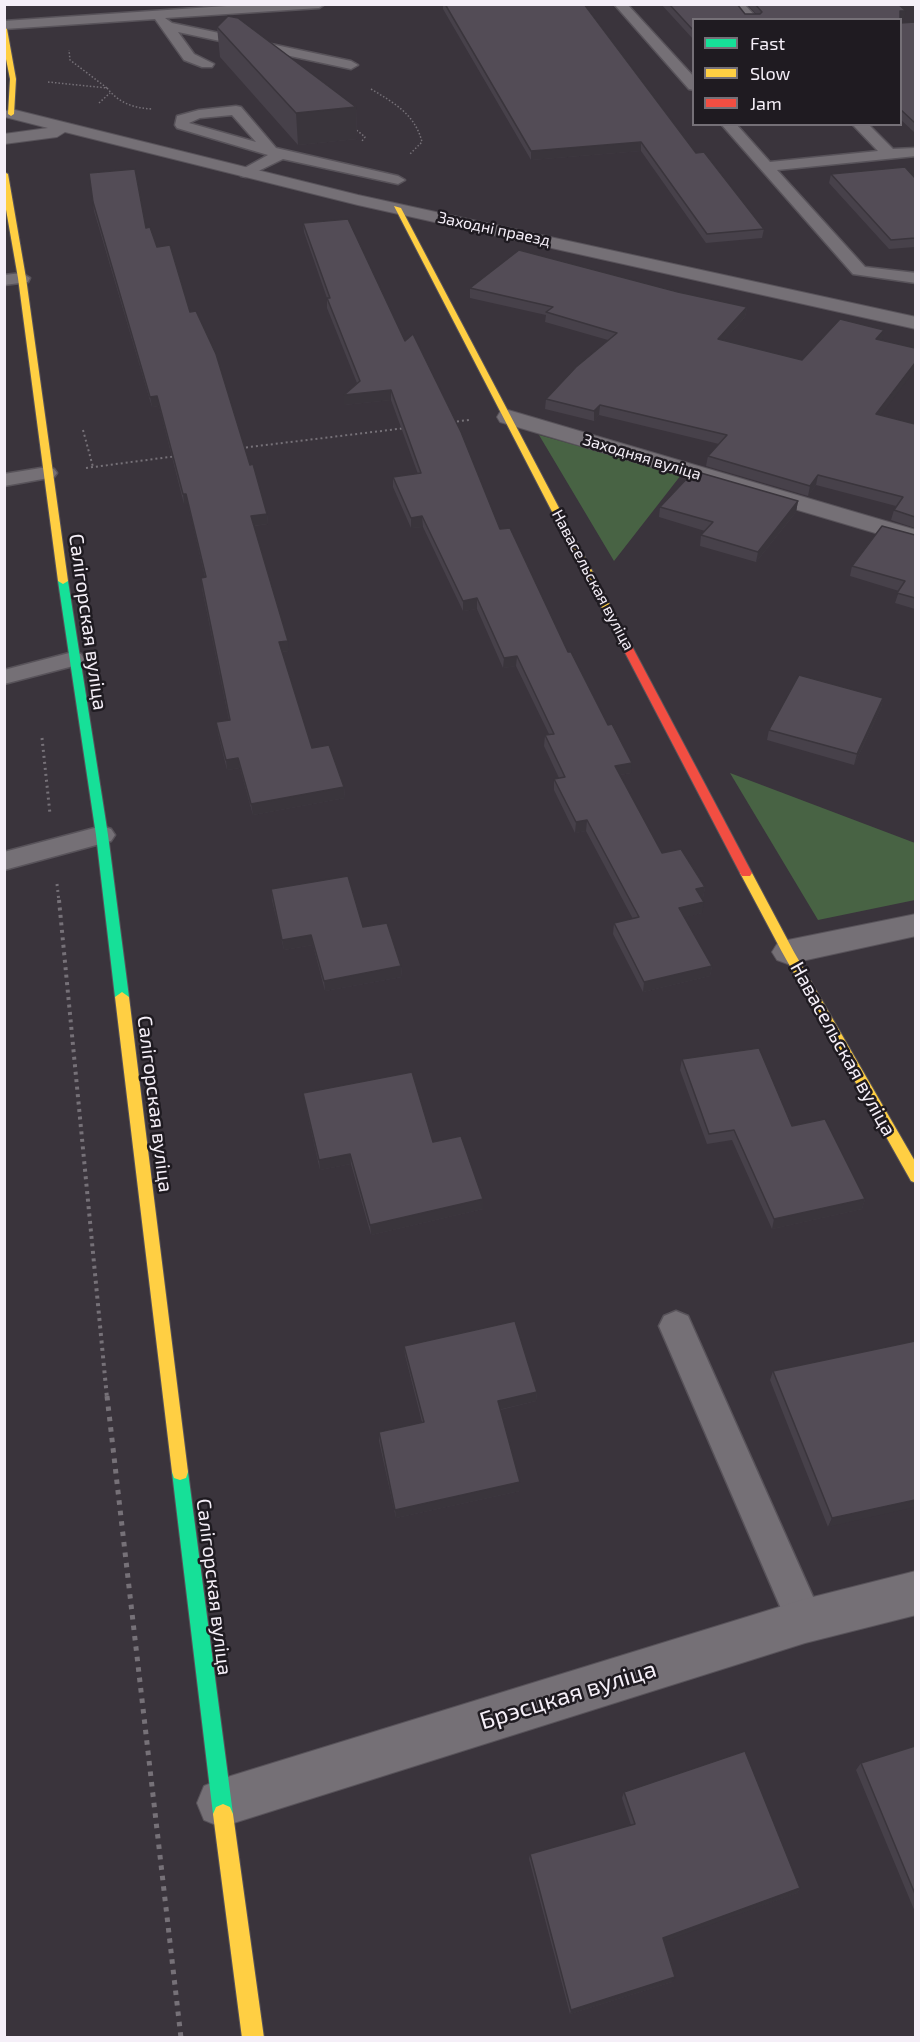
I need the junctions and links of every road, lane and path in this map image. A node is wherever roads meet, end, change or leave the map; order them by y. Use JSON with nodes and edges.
{"nodes":[{"id":1,"x":319,"y":4,"type":"edge"},
{"id":2,"x":620,"y":4,"type":"edge"},
{"id":3,"x":737,"y":4,"type":"edge"},
{"id":4,"x":153,"y":15,"type":"junction"},
{"id":5,"x":751,"y":18,"type":"edge"},
{"id":6,"x":168,"y":26,"type":"junction"},
{"id":7,"x":4,"y":27,"type":"edge"},
{"id":8,"x":683,"y":50,"type":"dead end"},
{"id":9,"x":663,"y":52,"type":"junction"},
{"id":10,"x":6,"y":53,"type":"edge"},
{"id":11,"x":207,"y":64,"type":"dead end"},
{"id":12,"x":351,"y":65,"type":"dead end"},
{"id":13,"x":692,"y":85,"type":"edge"},
{"id":14,"x":369,"y":87,"type":"dead end"},
{"id":15,"x":107,"y":88,"type":"dead end"},
{"id":16,"x":154,"y":109,"type":"dead end"},
{"id":17,"x":8,"y":113,"type":"edge"},
{"id":18,"x":348,"y":123,"type":"edge"},
{"id":19,"x":730,"y":126,"type":"edge"},
{"id":20,"x":861,"y":126,"type":"edge"},
{"id":21,"x":74,"y":130,"type":"junction"},
{"id":22,"x":4,"y":139,"type":"edge"},
{"id":23,"x":357,"y":147,"type":"edge"},
{"id":24,"x":275,"y":152,"type":"junction"},
{"id":25,"x":915,"y":153,"type":"edge"},
{"id":26,"x":889,"y":154,"type":"junction"},
{"id":27,"x":404,"y":156,"type":"dead end"},
{"id":28,"x":767,"y":167,"type":"junction"},
{"id":29,"x":246,"y":172,"type":"junction"},
{"id":30,"x":4,"y":176,"type":"edge"},
{"id":31,"x":398,"y":180,"type":"dead end"},
{"id":32,"x":397,"y":208,"type":"junction"},
{"id":33,"x":22,"y":278,"type":"junction"},
{"id":34,"x":915,"y":278,"type":"edge"},
{"id":35,"x":4,"y":280,"type":"edge"},
{"id":36,"x":915,"y":323,"type":"edge"},
{"id":37,"x":507,"y":416,"type":"junction"},
{"id":38,"x":447,"y":423,"type":"edge"},
{"id":39,"x":412,"y":427,"type":"edge"},
{"id":40,"x":234,"y":449,"type":"edge"},
{"id":41,"x":187,"y":455,"type":"edge"},
{"id":42,"x":47,"y":473,"type":"junction"},
{"id":43,"x":4,"y":480,"type":"edge"},
{"id":44,"x":915,"y":538,"type":"edge"},
{"id":45,"x":73,"y":659,"type":"junction"},
{"id":46,"x":34,"y":669,"type":"junction"},
{"id":47,"x":4,"y":677,"type":"edge"},
{"id":48,"x":102,"y":834,"type":"junction"},
{"id":49,"x":54,"y":848,"type":"junction"},
{"id":50,"x":4,"y":861,"type":"edge"},
{"id":51,"x":915,"y":925,"type":"edge"},
{"id":52,"x":788,"y":952,"type":"junction"},
{"id":53,"x":915,"y":1177,"type":"edge"},
{"id":54,"x":676,"y":1326,"type":"dead end"},
{"id":55,"x":915,"y":1593,"type":"edge"},
{"id":56,"x":805,"y":1621,"type":"junction"},
{"id":57,"x":221,"y":1803,"type":"junction"},
{"id":58,"x":181,"y":2037,"type":"edge"},
{"id":59,"x":253,"y":2037,"type":"edge"}],
"edges":[{"from":1,"to":4,"type":"lane"},
{"from":2,"to":9,"type":"lane"},
{"from":3,"to":5,"type":"lane"},
{"from":4,"to":6,"type":"lane"},
{"from":4,"to":7,"type":"lane"},
{"from":6,"to":11,"type":"lane"},
{"from":6,"to":12,"type":"lane"},
{"from":7,"to":10,"type":"main road"},
{"from":8,"to":9,"type":"lane"},
{"from":9,"to":13,"type":"lane"},
{"from":10,"to":17,"type":"main road"},
{"from":14,"to":27,"type":"path"},
{"from":15,"to":16,"type":"path"},
{"from":17,"to":21,"type":"street","name":"Заходні праезд"},
{"from":17,"to":22,"type":"main road"},
{"from":18,"to":23,"type":"path"},
{"from":19,"to":28,"type":"lane"},
{"from":20,"to":26,"type":"lane"},
{"from":21,"to":22,"type":"street"},
{"from":21,"to":29,"type":"street","name":"Заходні праезд"},
{"from":24,"to":24,"type":"lane"},
{"from":24,"to":29,"type":"lane"},
{"from":24,"to":31,"type":"lane"},
{"from":25,"to":26,"type":"lane"},
{"from":26,"to":28,"type":"lane"},
{"from":28,"to":34,"type":"lane"},
{"from":29,"to":32,"type":"street","name":"Заходні праезд"},
{"from":30,"to":33,"type":"main road","name":"Салігорская вуліца"},
{"from":32,"to":36,"type":"street","name":"Заходні праезд"},
{"from":32,"to":37,"type":"main road","name":"Навасельская вуліца"},
{"from":33,"to":35,"type":"lane"},
{"from":33,"to":42,"type":"main road","name":"Салігорская вуліца"},
{"from":37,"to":38,"type":"path"},
{"from":37,"to":44,"type":"street","name":"Заходняя вуліца"},
{"from":37,"to":52,"type":"main road","name":"Навасельская вуліца"},
{"from":39,"to":40,"type":"path"},
{"from":41,"to":42,"type":"path"},
{"from":42,"to":43,"type":"lane"},
{"from":42,"to":45,"type":"main road","name":"Салігорская вуліца"},
{"from":45,"to":46,"type":"lane"},
{"from":45,"to":48,"type":"main road","name":"Салігорская вуліца"},
{"from":46,"to":47,"type":"lane"},
{"from":46,"to":49,"type":"path"},
{"from":48,"to":49,"type":"lane"},
{"from":48,"to":57,"type":"main road","name":"Салігорская вуліца"},
{"from":49,"to":50,"type":"lane"},
{"from":49,"to":58,"type":"path"},
{"from":51,"to":52,"type":"street","name":"Навасельская вуліца"},
{"from":52,"to":53,"type":"main road","name":"Навасельская вуліца"},
{"from":54,"to":56,"type":"lane"},
{"from":55,"to":56,"type":"street","name":"Брэсцкая вуліца"},
{"from":56,"to":57,"type":"street","name":"Брэсцкая вуліца"},
{"from":57,"to":59,"type":"main road","name":"Салігорская вуліца"}]}
